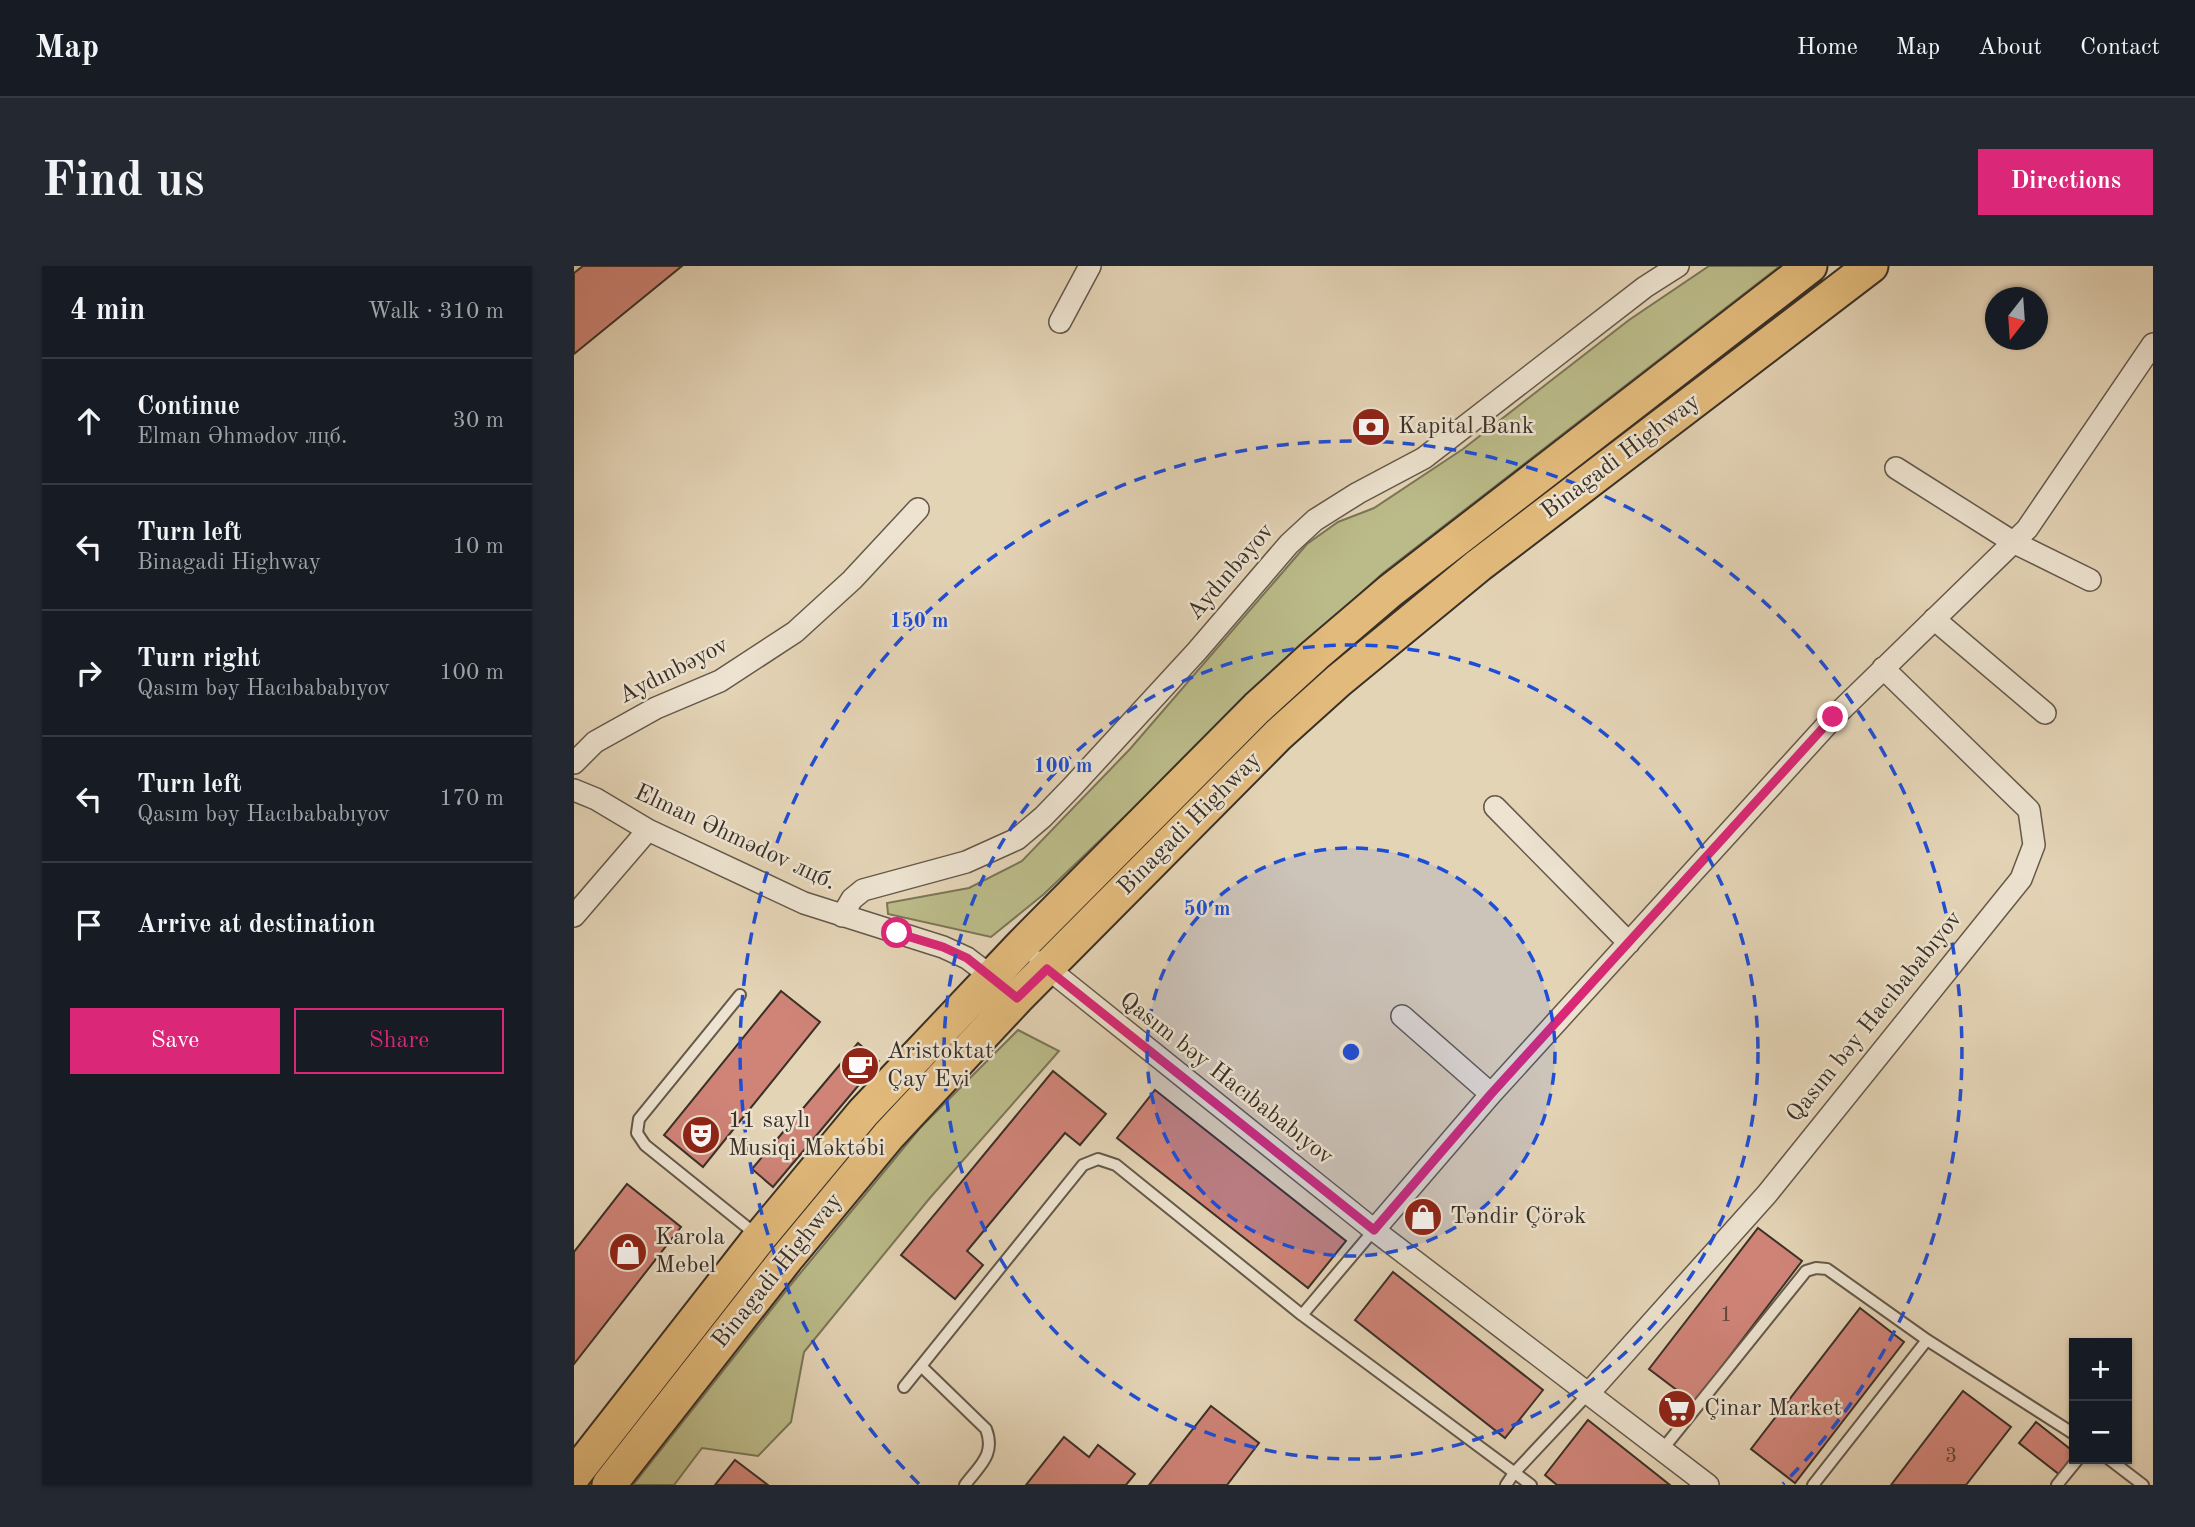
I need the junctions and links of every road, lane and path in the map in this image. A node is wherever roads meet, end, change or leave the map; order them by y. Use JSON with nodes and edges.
{"nodes":[{"id":1,"x":1090,"y":266,"type":"edge"},
{"id":2,"x":1678,"y":266,"type":"edge"},
{"id":3,"x":1810,"y":266,"type":"edge"},
{"id":4,"x":1871,"y":266,"type":"edge"},
{"id":5,"x":1060,"y":322,"type":"dead end"},
{"id":6,"x":2153,"y":344,"type":"edge"},
{"id":7,"x":1896,"y":468,"type":"dead end"},
{"id":8,"x":918,"y":509,"type":"dead end"},
{"id":9,"x":2013,"y":542,"type":"junction"},
{"id":10,"x":2090,"y":580,"type":"dead end"},
{"id":11,"x":1934,"y":619,"type":"junction"},
{"id":12,"x":1884,"y":668,"type":"junction"},
{"id":13,"x":2045,"y":713,"type":"dead end"},
{"id":14,"x":574,"y":763,"type":"edge"},
{"id":15,"x":574,"y":790,"type":"edge"},
{"id":16,"x":1495,"y":807,"type":"dead end"},
{"id":17,"x":648,"y":830,"type":"junction"},
{"id":18,"x":574,"y":916,"type":"edge"},
{"id":19,"x":842,"y":916,"type":"junction"},
{"id":20,"x":1629,"y":943,"type":"junction"},
{"id":21,"x":1021,"y":946,"type":"junction"},
{"id":22,"x":1047,"y":969,"type":"junction"},
{"id":23,"x":992,"y":976,"type":"junction"},
{"id":24,"x":740,"y":995,"type":"dead end"},
{"id":25,"x":1017,"y":998,"type":"junction"},
{"id":26,"x":1402,"y":1016,"type":"dead end"},
{"id":27,"x":1491,"y":1094,"type":"junction"},
{"id":28,"x":1374,"y":1230,"type":"junction"},
{"id":29,"x":760,"y":1237,"type":"junction"},
{"id":30,"x":1302,"y":1315,"type":"junction"},
{"id":31,"x":1927,"y":1340,"type":"junction"},
{"id":32,"x":921,"y":1366,"type":"junction"},
{"id":33,"x":904,"y":1387,"type":"dead end"},
{"id":34,"x":1588,"y":1394,"type":"junction"},
{"id":35,"x":2069,"y":1431,"type":"edge"},
{"id":36,"x":1662,"y":1450,"type":"junction"},
{"id":37,"x":2074,"y":1464,"type":"edge"},
{"id":38,"x":2116,"y":1464,"type":"edge"},
{"id":39,"x":1514,"y":1473,"type":"junction"},
{"id":40,"x":574,"y":1475,"type":"edge"},
{"id":41,"x":609,"y":1485,"type":"edge"},
{"id":42,"x":965,"y":1485,"type":"edge"},
{"id":43,"x":1506,"y":1485,"type":"edge"},
{"id":44,"x":1531,"y":1485,"type":"edge"},
{"id":45,"x":1708,"y":1485,"type":"edge"},
{"id":46,"x":1813,"y":1485,"type":"edge"},
{"id":47,"x":2057,"y":1485,"type":"edge"},
{"id":48,"x":2143,"y":1485,"type":"edge"}],
"edges":[{"from":1,"to":5,"type":"street"},
{"from":2,"to":19,"type":"street","name":"Aydınbəyov"},
{"from":3,"to":21,"type":"main road","name":"Binagadi Highway"},
{"from":4,"to":22,"type":"main road","name":"Binagadi Highway"},
{"from":6,"to":9,"type":"street"},
{"from":7,"to":9,"type":"street"},
{"from":8,"to":14,"type":"street","name":"Aydınbəyov"},
{"from":9,"to":10,"type":"street"},
{"from":9,"to":11,"type":"street"},
{"from":11,"to":12,"type":"street"},
{"from":11,"to":13,"type":"street"},
{"from":12,"to":20,"type":"street"},
{"from":12,"to":34,"type":"street","name":"Qasım bəy Hacıbababıyov"},
{"from":15,"to":17,"type":"street","name":"Elman Əhmədov лцб."},
{"from":16,"to":20,"type":"street"},
{"from":17,"to":18,"type":"street"},
{"from":17,"to":19,"type":"street","name":"Elman Əhmədov лцб."},
{"from":19,"to":23,"type":"street","name":"Elman Əhmədov лцб."},
{"from":20,"to":27,"type":"street"},
{"from":21,"to":22,"type":"street","name":"Qasım bəy Hacıbababıyov"},
{"from":21,"to":23,"type":"main road","name":"Binagadi Highway"},
{"from":22,"to":25,"type":"main road","name":"Binagadi Highway"},
{"from":22,"to":28,"type":"street","name":"Qasım bəy Hacıbababıyov"},
{"from":23,"to":25,"type":"street","name":"Elman Əhmədov лцб."},
{"from":23,"to":29,"type":"main road","name":"Binagadi Highway"},
{"from":24,"to":29,"type":"lane"},
{"from":25,"to":41,"type":"main road","name":"Binagadi Highway"},
{"from":26,"to":27,"type":"street"},
{"from":27,"to":28,"type":"street"},
{"from":28,"to":30,"type":"lane"},
{"from":28,"to":34,"type":"street","name":"Qasım bəy Hacıbababıyov"},
{"from":29,"to":40,"type":"main road","name":"Binagadi Highway"},
{"from":30,"to":32,"type":"lane"},
{"from":30,"to":39,"type":"lane"},
{"from":31,"to":35,"type":"lane"},
{"from":31,"to":36,"type":"lane"},
{"from":31,"to":46,"type":"lane"},
{"from":32,"to":33,"type":"lane"},
{"from":32,"to":42,"type":"lane"},
{"from":34,"to":36,"type":"street","name":"Qasım bəy Hacıbababıyov"},
{"from":34,"to":39,"type":"lane"},
{"from":36,"to":45,"type":"street","name":"Qasım bəy Hacıbababıyov"},
{"from":37,"to":47,"type":"lane"},
{"from":38,"to":48,"type":"lane"},
{"from":39,"to":43,"type":"lane"},
{"from":39,"to":44,"type":"lane"}]}
